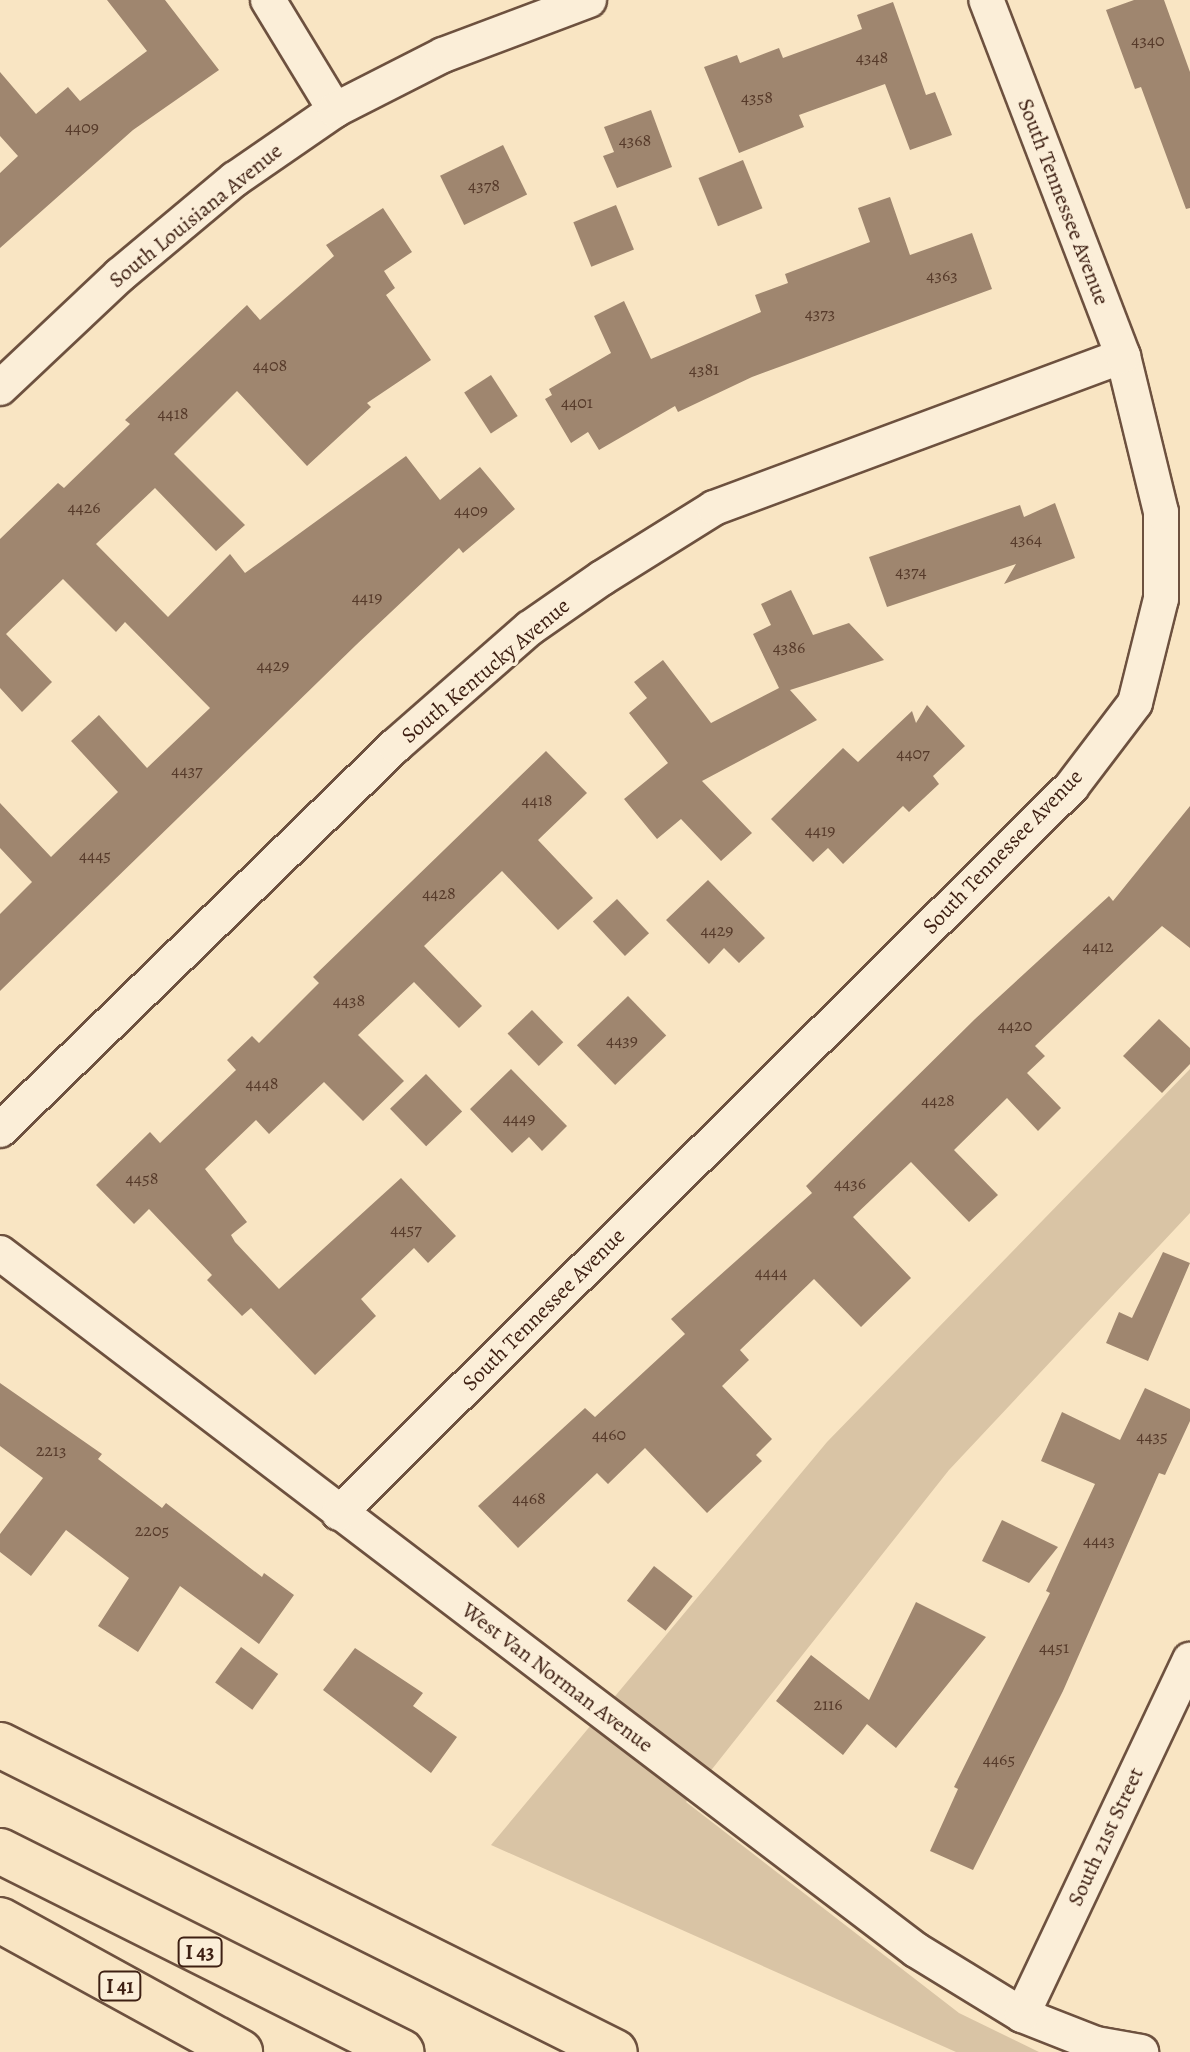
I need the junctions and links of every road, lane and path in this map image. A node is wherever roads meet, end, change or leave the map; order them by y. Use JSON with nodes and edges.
{"nodes":[{"id":1,"x":268,"y":0,"type":"edge"},
{"id":2,"x":589,"y":0,"type":"edge"},
{"id":3,"x":986,"y":0,"type":"edge"},
{"id":4,"x":335,"y":110,"type":"junction"},
{"id":5,"x":1123,"y":356,"type":"junction"},
{"id":6,"x":0,"y":388,"type":"edge"},
{"id":7,"x":0,"y":1130,"type":"edge"},
{"id":8,"x":0,"y":1253,"type":"edge"},
{"id":9,"x":339,"y":1513,"type":"junction"},
{"id":10,"x":1190,"y":1660,"type":"edge"},
{"id":11,"x":0,"y":1745,"type":"edge"},
{"id":12,"x":0,"y":1851,"type":"edge"},
{"id":13,"x":0,"y":1920,"type":"edge"},
{"id":14,"x":1022,"y":2015,"type":"junction"},
{"id":15,"x":240,"y":2052,"type":"edge"},
{"id":16,"x":401,"y":2052,"type":"edge"},
{"id":17,"x":615,"y":2052,"type":"edge"},
{"id":18,"x":1141,"y":2052,"type":"edge"}],
"edges":[{"from":1,"to":4,"type":"street"},
{"from":2,"to":4,"type":"street","name":"South Louisiana Avenue"},
{"from":3,"to":5,"type":"street","name":"South Tennessee Avenue"},
{"from":4,"to":6,"type":"street","name":"South Louisiana Avenue"},
{"from":5,"to":7,"type":"street","name":"South Kentucky Avenue"},
{"from":5,"to":9,"type":"street","name":"South Tennessee Avenue"},
{"from":8,"to":9,"type":"street","name":"West Van Norman Avenue"},
{"from":9,"to":14,"type":"street","name":"West Van Norman Avenue"},
{"from":10,"to":14,"type":"street","name":"South 21st Street"},
{"from":11,"to":17,"type":"highway"},
{"from":12,"to":16,"type":"highway","number":"I 43"},
{"from":13,"to":15,"type":"highway","number":"I 41"},
{"from":14,"to":18,"type":"street","name":"West Van Norman Avenue"}]}
